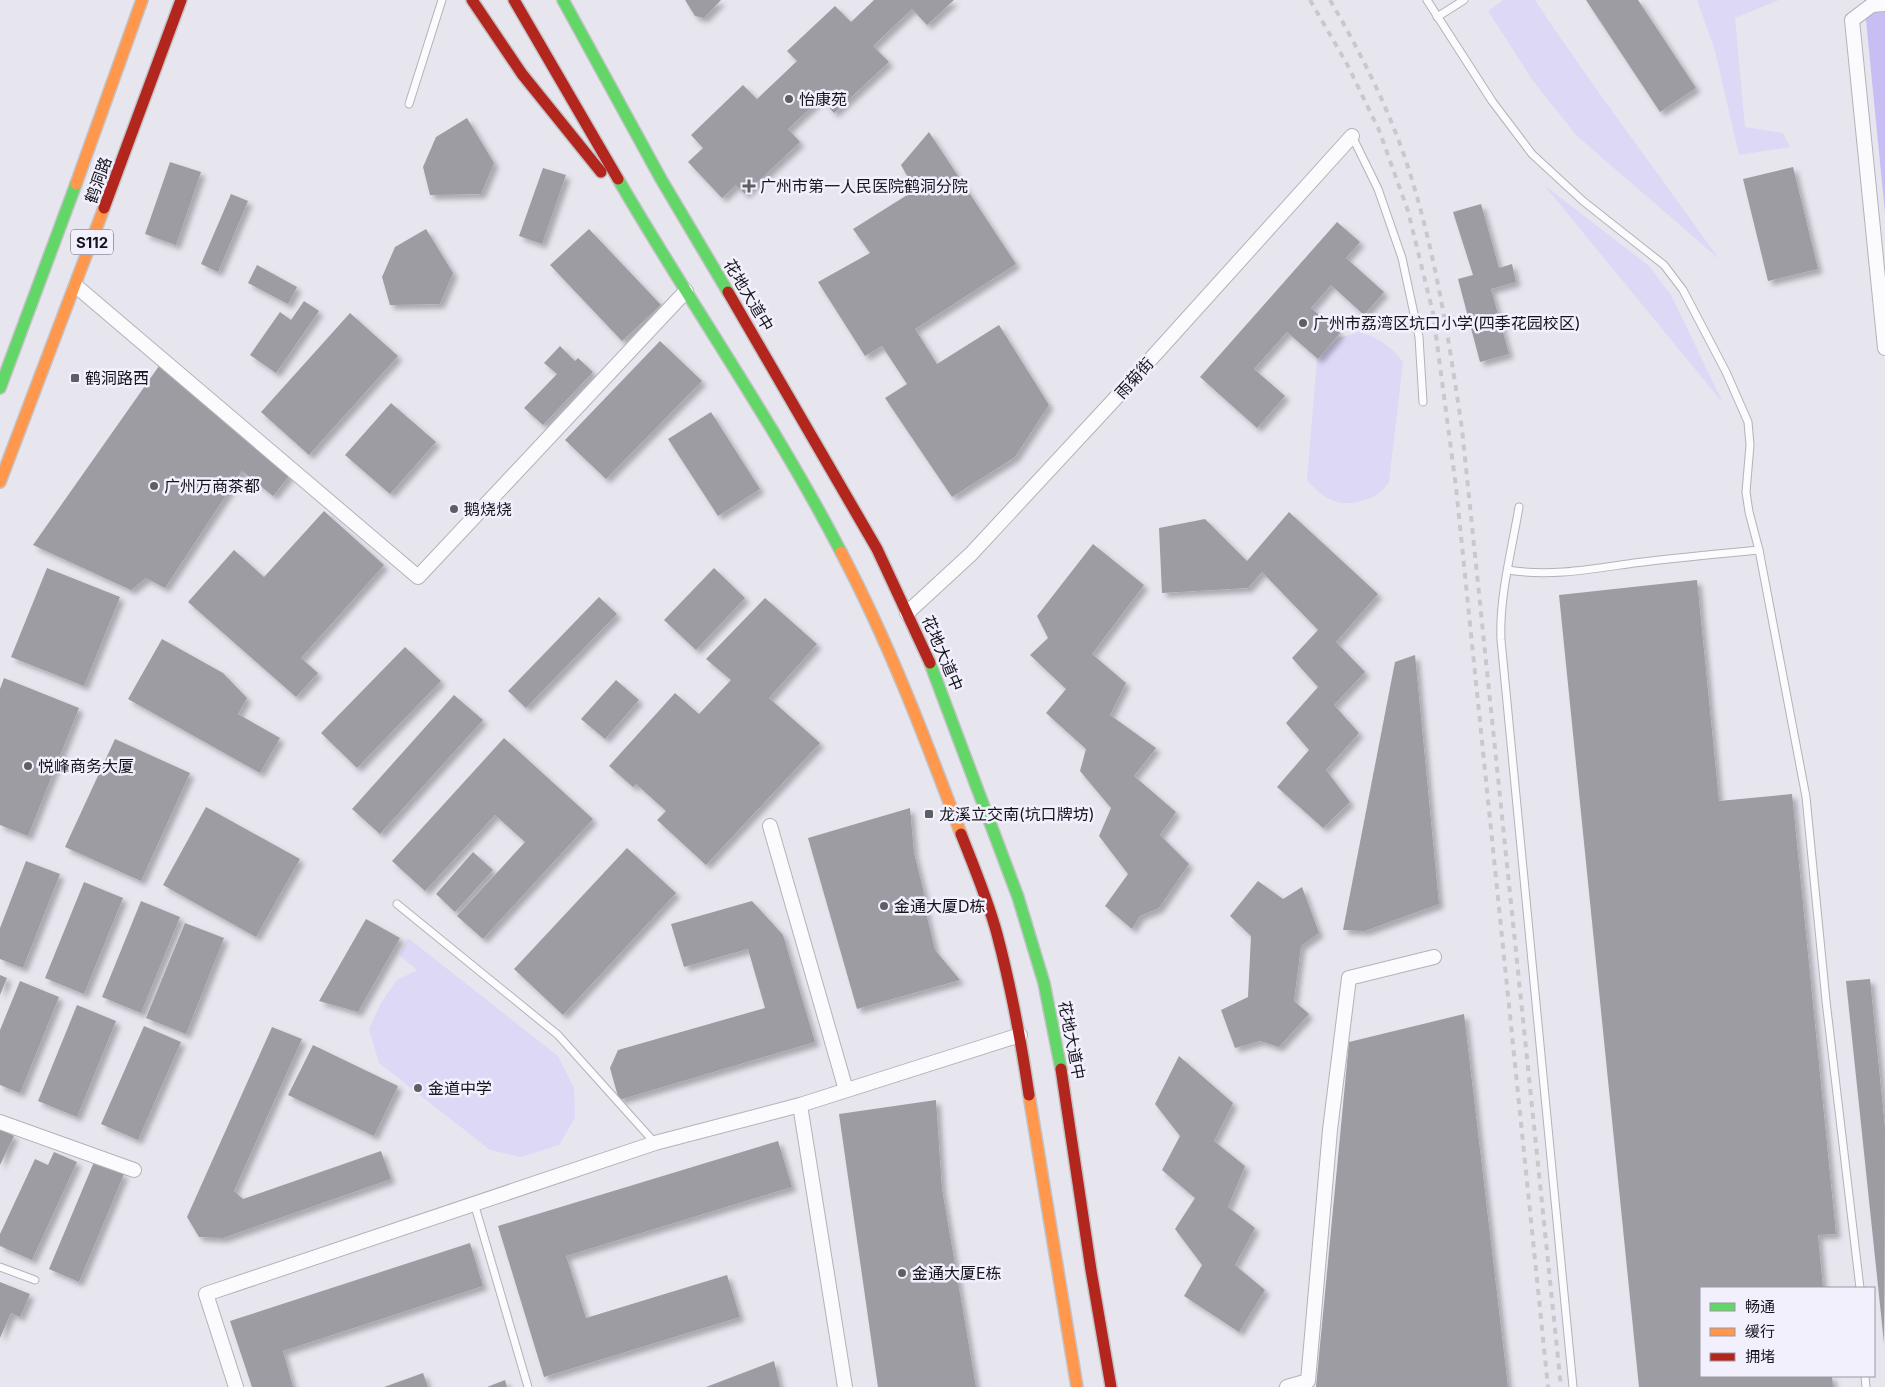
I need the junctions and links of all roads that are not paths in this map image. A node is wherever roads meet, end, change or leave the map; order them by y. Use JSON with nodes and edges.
{"nodes":[{"id":1,"x":142,"y":0,"type":"edge"},
{"id":2,"x":181,"y":0,"type":"edge"},
{"id":3,"x":442,"y":0,"type":"edge"},
{"id":4,"x":472,"y":0,"type":"edge"},
{"id":5,"x":514,"y":0,"type":"edge"},
{"id":6,"x":563,"y":0,"type":"edge"},
{"id":7,"x":1427,"y":0,"type":"edge"},
{"id":8,"x":1464,"y":0,"type":"edge"},
{"id":9,"x":1885,"y":4,"type":"edge"},
{"id":10,"x":1437,"y":17,"type":"junction"},
{"id":11,"x":409,"y":104,"type":"dead end"},
{"id":12,"x":1352,"y":136,"type":"joint"},
{"id":13,"x":649,"y":231,"type":"junction"},
{"id":14,"x":76,"y":286,"type":"junction"},
{"id":15,"x":686,"y":291,"type":"junction"},
{"id":16,"x":1885,"y":348,"type":"edge"},
{"id":17,"x":0,"y":388,"type":"edge"},
{"id":18,"x":1423,"y":402,"type":"dead end"},
{"id":19,"x":0,"y":482,"type":"edge"},
{"id":20,"x":1519,"y":507,"type":"dead end"},
{"id":21,"x":1759,"y":550,"type":"junction"},
{"id":22,"x":1508,"y":570,"type":"junction"},
{"id":23,"x":907,"y":613,"type":"junction"},
{"id":24,"x":770,"y":826,"type":"dead end"},
{"id":25,"x":397,"y":904,"type":"dead end"},
{"id":26,"x":1434,"y":958,"type":"dead end"},
{"id":27,"x":1020,"y":1035,"type":"junction"},
{"id":28,"x":846,"y":1090,"type":"junction"},
{"id":29,"x":800,"y":1105,"type":"junction"},
{"id":30,"x":0,"y":1122,"type":"edge"},
{"id":31,"x":655,"y":1143,"type":"junction"},
{"id":32,"x":134,"y":1170,"type":"dead end"},
{"id":33,"x":474,"y":1203,"type":"junction"},
{"id":34,"x":0,"y":1266,"type":"edge"},
{"id":35,"x":35,"y":1280,"type":"dead end"},
{"id":36,"x":1860,"y":1287,"type":"edge"},
{"id":37,"x":236,"y":1387,"type":"edge"},
{"id":38,"x":528,"y":1387,"type":"edge"},
{"id":39,"x":845,"y":1387,"type":"edge"},
{"id":40,"x":1077,"y":1387,"type":"edge"},
{"id":41,"x":1111,"y":1387,"type":"edge"},
{"id":42,"x":1287,"y":1387,"type":"edge"},
{"id":43,"x":1573,"y":1387,"type":"edge"}],
"edges":[{"from":1,"to":17,"type":"main road","name":"鹤洞路","number":"S112"},
{"from":2,"to":14,"type":"main road","name":"鹤洞路","number":"S112"},
{"from":3,"to":11,"type":"lane"},
{"from":4,"to":13,"type":"main road"},
{"from":5,"to":13,"type":"main road"},
{"from":6,"to":23,"type":"main road","name":"花地大道中"},
{"from":7,"to":10,"type":"lane"},
{"from":8,"to":10,"type":"lane"},
{"from":9,"to":16,"type":"street"},
{"from":10,"to":21,"type":"lane"},
{"from":12,"to":18,"type":"lane"},
{"from":12,"to":23,"type":"street","name":"雨菊街"},
{"from":13,"to":15,"type":"main road"},
{"from":14,"to":15,"type":"street"},
{"from":14,"to":19,"type":"main road","name":"鹤洞路","number":"S112"},
{"from":15,"to":27,"type":"main road"},
{"from":20,"to":22,"type":"lane"},
{"from":21,"to":22,"type":"lane"},
{"from":21,"to":36,"type":"lane"},
{"from":22,"to":43,"type":"lane"},
{"from":23,"to":41,"type":"main road","name":"花地大道中"},
{"from":24,"to":28,"type":"street"},
{"from":25,"to":31,"type":"lane"},
{"from":26,"to":42,"type":"street"},
{"from":27,"to":28,"type":"street"},
{"from":27,"to":40,"type":"main road"},
{"from":28,"to":29,"type":"street"},
{"from":29,"to":31,"type":"street"},
{"from":29,"to":39,"type":"street"},
{"from":30,"to":32,"type":"street"},
{"from":31,"to":33,"type":"street"},
{"from":33,"to":37,"type":"street"},
{"from":33,"to":38,"type":"lane"},
{"from":34,"to":35,"type":"lane"}]}
